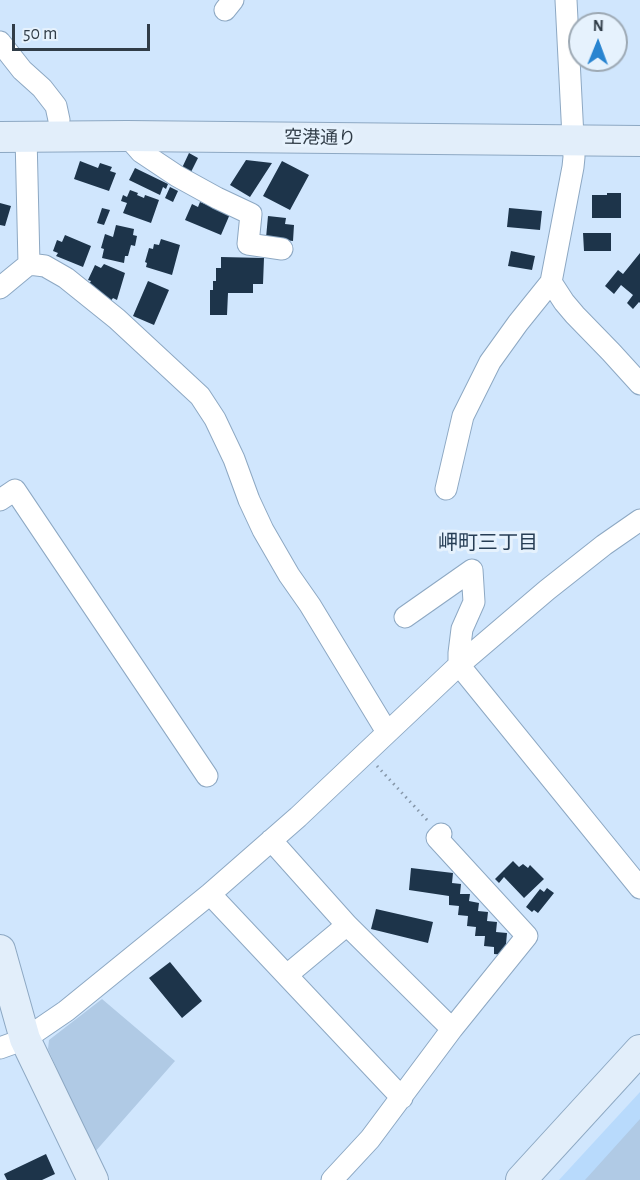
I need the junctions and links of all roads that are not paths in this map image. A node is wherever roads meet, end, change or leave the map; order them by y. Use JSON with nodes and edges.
{"nodes":[{"id":1,"x":566,"y":0,"type":"edge"},
{"id":2,"x":0,"y":42,"type":"edge"},
{"id":3,"x":59,"y":120,"type":"junction"},
{"id":4,"x":0,"y":122,"type":"edge"},
{"id":5,"x":640,"y":124,"type":"edge"},
{"id":6,"x":573,"y":132,"type":"junction"},
{"id":7,"x":13,"y":136,"type":"edge"},
{"id":8,"x":127,"y":136,"type":"junction"},
{"id":9,"x":640,"y":141,"type":"edge"},
{"id":10,"x":282,"y":249,"type":"dead end"},
{"id":11,"x":29,"y":264,"type":"junction"},
{"id":12,"x":552,"y":282,"type":"junction"},
{"id":13,"x":0,"y":288,"type":"edge"},
{"id":14,"x":640,"y":384,"type":"edge"},
{"id":15,"x":446,"y":489,"type":"dead end"},
{"id":16,"x":0,"y":500,"type":"edge"},
{"id":17,"x":640,"y":520,"type":"edge"},
{"id":18,"x":405,"y":617,"type":"dead end"},
{"id":19,"x":459,"y":665,"type":"junction"},
{"id":20,"x":387,"y":732,"type":"junction"},
{"id":21,"x":207,"y":776,"type":"dead end"},
{"id":22,"x":441,"y":834,"type":"road end"},
{"id":23,"x":272,"y":840,"type":"junction"},
{"id":24,"x":640,"y":888,"type":"edge"},
{"id":25,"x":210,"y":894,"type":"junction"},
{"id":26,"x":347,"y":925,"type":"junction"},
{"id":27,"x":0,"y":950,"type":"edge"},
{"id":28,"x":287,"y":975,"type":"junction"},
{"id":29,"x":452,"y":1029,"type":"junction"},
{"id":30,"x":12,"y":1044,"type":"edge"},
{"id":31,"x":640,"y":1050,"type":"edge"},
{"id":32,"x":402,"y":1098,"type":"junction"},
{"id":33,"x":93,"y":1180,"type":"edge"},
{"id":34,"x":332,"y":1180,"type":"edge"},
{"id":35,"x":521,"y":1180,"type":"edge"}],
"edges":[{"from":1,"to":6,"type":"street"},
{"from":2,"to":3,"type":"street"},
{"from":3,"to":4,"type":"street","name":"空港通り"},
{"from":3,"to":6,"type":"street","name":"空港通り"},
{"from":5,"to":6,"type":"street","name":"空港通り"},
{"from":6,"to":8,"type":"street","name":"空港通り"},
{"from":6,"to":9,"type":"street","name":"空港通り"},
{"from":6,"to":12,"type":"street"},
{"from":7,"to":8,"type":"street","name":"空港通り"},
{"from":7,"to":11,"type":"street"},
{"from":8,"to":10,"type":"street"},
{"from":11,"to":13,"type":"street"},
{"from":11,"to":20,"type":"street"},
{"from":12,"to":14,"type":"street"},
{"from":12,"to":15,"type":"street"},
{"from":16,"to":21,"type":"street"},
{"from":17,"to":19,"type":"street"},
{"from":18,"to":19,"type":"street"},
{"from":19,"to":20,"type":"street"},
{"from":19,"to":24,"type":"street"},
{"from":20,"to":23,"type":"street"},
{"from":22,"to":29,"type":"street"},
{"from":23,"to":25,"type":"street"},
{"from":23,"to":26,"type":"street"},
{"from":25,"to":28,"type":"street"},
{"from":25,"to":30,"type":"street"},
{"from":26,"to":28,"type":"street"},
{"from":26,"to":29,"type":"street"},
{"from":27,"to":30,"type":"street"},
{"from":28,"to":32,"type":"street"},
{"from":29,"to":32,"type":"street"},
{"from":30,"to":33,"type":"street"},
{"from":31,"to":35,"type":"street"},
{"from":32,"to":34,"type":"street"}]}
